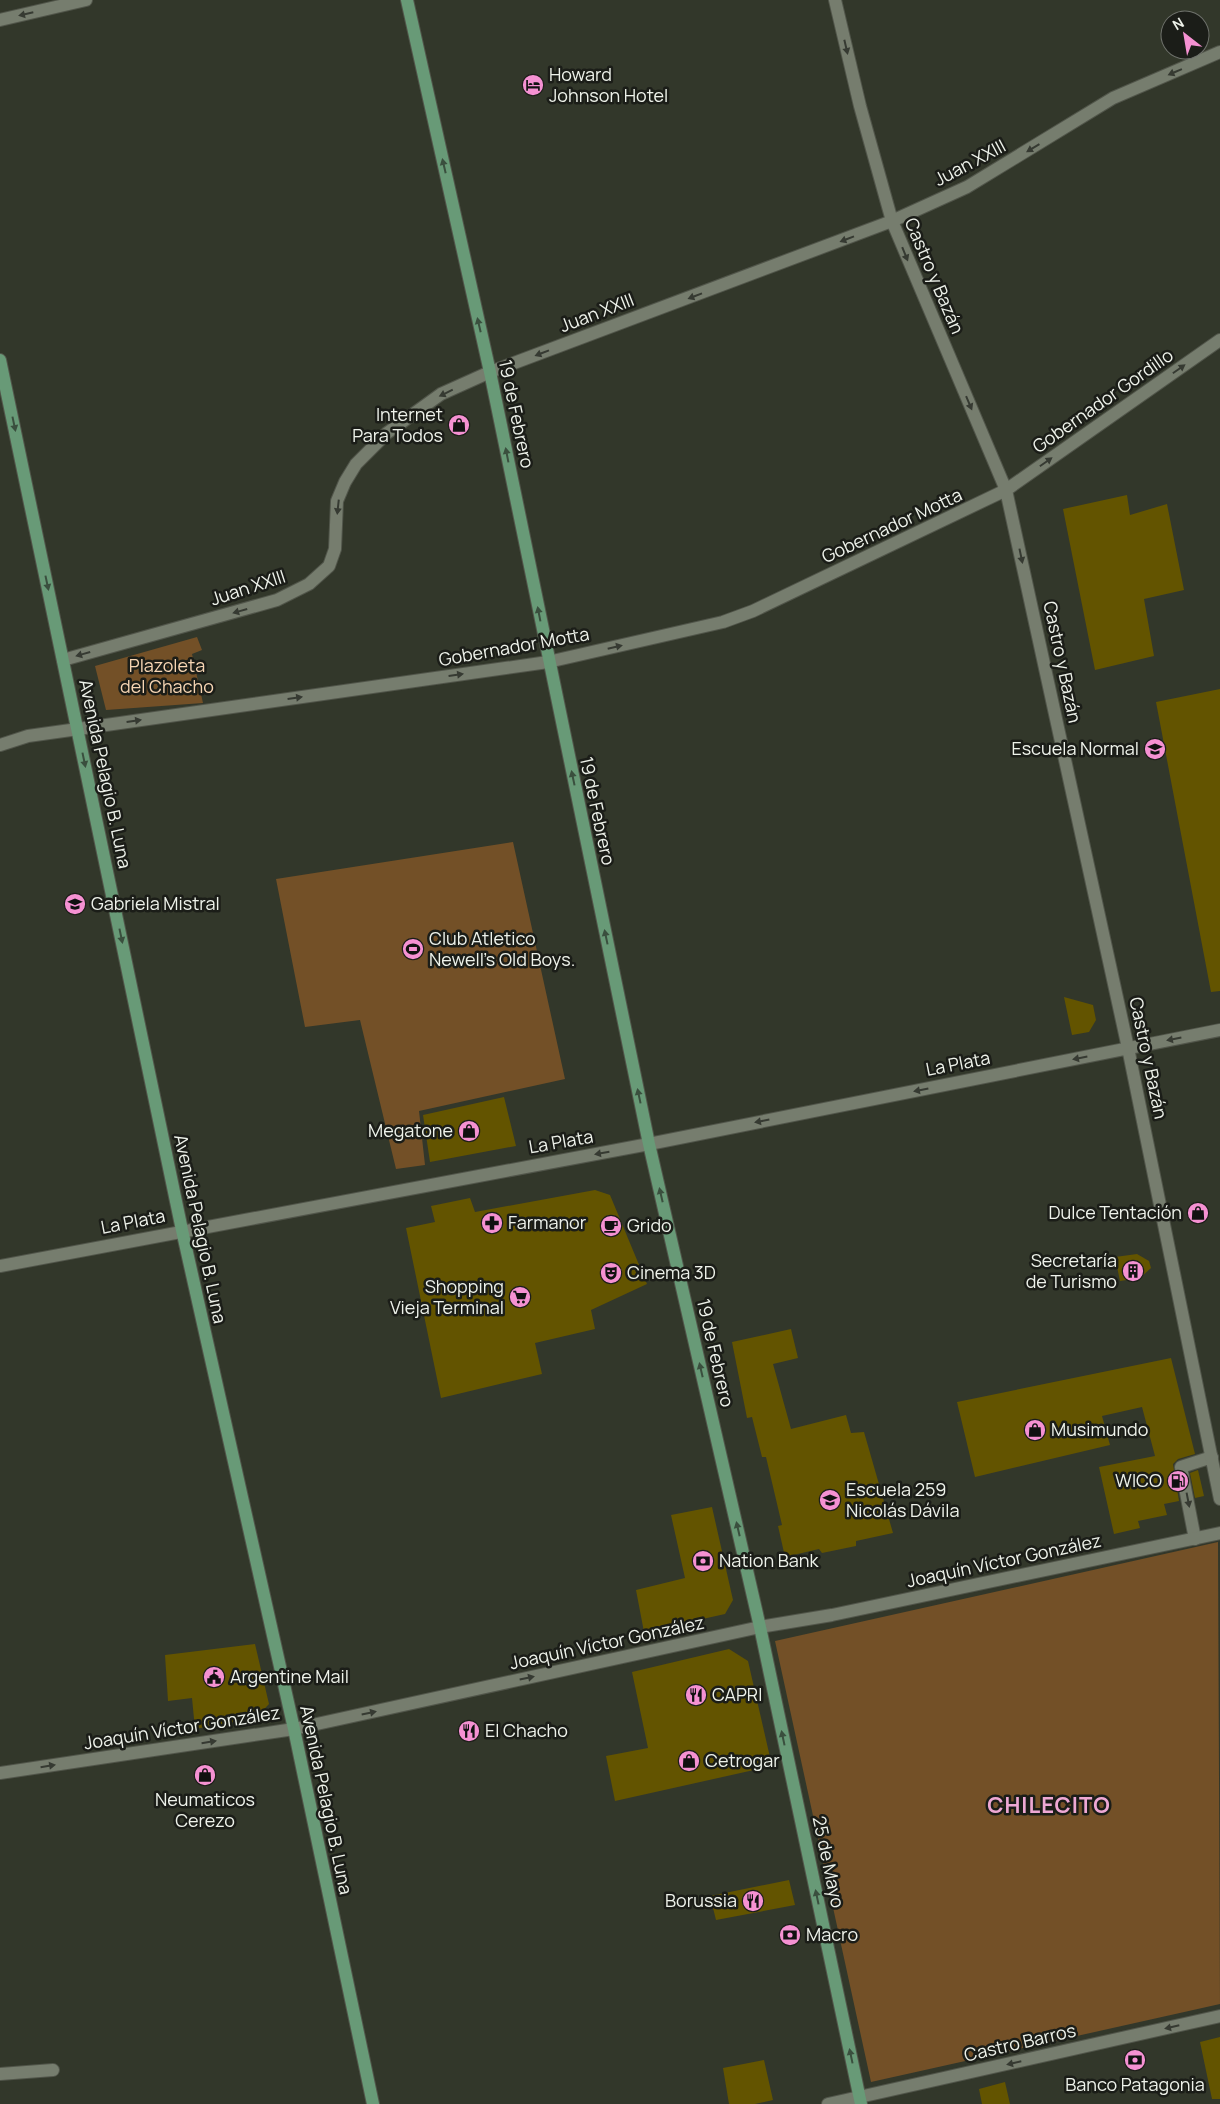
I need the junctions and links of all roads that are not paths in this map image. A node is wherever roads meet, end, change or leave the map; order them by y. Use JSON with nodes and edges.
{"nodes":[{"id":1,"x":86,"y":0,"type":"edge"},
{"id":2,"x":407,"y":0,"type":"edge"},
{"id":3,"x":834,"y":0,"type":"edge"},
{"id":4,"x":0,"y":20,"type":"edge"},
{"id":5,"x":1220,"y":52,"type":"edge"},
{"id":6,"x":892,"y":221,"type":"junction"},
{"id":7,"x":1220,"y":340,"type":"edge"},
{"id":8,"x":0,"y":360,"type":"edge"},
{"id":9,"x":490,"y":372,"type":"junction"},
{"id":10,"x":1006,"y":490,"type":"junction"},
{"id":11,"x":63,"y":660,"type":"junction"},
{"id":12,"x":548,"y":662,"type":"junction"},
{"id":13,"x":78,"y":729,"type":"junction"},
{"id":14,"x":0,"y":745,"type":"edge"},
{"id":15,"x":1220,"y":1030,"type":"edge"},
{"id":16,"x":1128,"y":1048,"type":"junction"},
{"id":17,"x":649,"y":1144,"type":"junction"},
{"id":18,"x":182,"y":1230,"type":"junction"},
{"id":19,"x":0,"y":1266,"type":"edge"},
{"id":20,"x":1212,"y":1457,"type":"junction"},
{"id":21,"x":1220,"y":1498,"type":"edge"},
{"id":22,"x":1220,"y":1533,"type":"edge"},
{"id":23,"x":1195,"y":1539,"type":"junction"},
{"id":24,"x":760,"y":1627,"type":"junction"},
{"id":25,"x":294,"y":1729,"type":"junction"},
{"id":26,"x":0,"y":1773,"type":"edge"},
{"id":27,"x":1220,"y":2016,"type":"edge"},
{"id":28,"x":53,"y":2070,"type":"dead end"},
{"id":29,"x":0,"y":2074,"type":"edge"},
{"id":30,"x":860,"y":2101,"type":"edge"},
{"id":31,"x":373,"y":2104,"type":"edge"},
{"id":32,"x":828,"y":2104,"type":"edge"}],
"edges":[{"from":1,"to":4,"type":"street","one_way":true},
{"from":9,"to":2,"type":"main road","name":"19 de Febrero","one_way":true},
{"from":3,"to":6,"type":"street","name":"Castro y Bazán","one_way":true},
{"from":5,"to":6,"type":"street","name":"Juan XXIII","one_way":true},
{"from":6,"to":9,"type":"street","name":"Juan XXIII","one_way":true},
{"from":6,"to":10,"type":"street","name":"Castro y Bazán","one_way":true},
{"from":10,"to":7,"type":"street","name":"Gobernador Gordillo","one_way":true},
{"from":8,"to":11,"type":"main road","name":"Avenida Pelagio B. Luna","one_way":true},
{"from":9,"to":11,"type":"street","name":"Juan XXIII","one_way":true},
{"from":12,"to":9,"type":"main road","name":"19 de Febrero","one_way":true},
{"from":12,"to":10,"type":"street","name":"Gobernador Motta","one_way":true},
{"from":10,"to":16,"type":"street","name":"Castro y Bazán","one_way":true},
{"from":11,"to":13,"type":"main road","name":"Avenida Pelagio B. Luna"},
{"from":13,"to":12,"type":"street","name":"Gobernador Motta","one_way":true},
{"from":17,"to":12,"type":"main road","name":"19 de Febrero","one_way":true},
{"from":13,"to":14,"type":"street","name":"Gobernador Motta"},
{"from":13,"to":18,"type":"main road","name":"Avenida Pelagio B. Luna","one_way":true},
{"from":15,"to":16,"type":"street","name":"La Plata","one_way":true},
{"from":16,"to":17,"type":"street","name":"La Plata","one_way":true},
{"from":16,"to":20,"type":"street","name":"Castro y Bazán"},
{"from":17,"to":18,"type":"street","name":"La Plata","one_way":true},
{"from":24,"to":17,"type":"main road","name":"19 de Febrero","one_way":true},
{"from":18,"to":19,"type":"street","name":"La Plata"},
{"from":18,"to":25,"type":"main road","name":"Avenida Pelagio B. Luna"},
{"from":20,"to":21,"type":"street","name":"Castro y Bazán"},
{"from":20,"to":23,"type":"street","one_way":true},
{"from":22,"to":23,"type":"street","name":"Joaquín Víctor González"},
{"from":23,"to":24,"type":"street","name":"Joaquín Víctor González"},
{"from":25,"to":24,"type":"street","name":"Joaquín Víctor González","one_way":true},
{"from":30,"to":24,"type":"main road","name":"25 de Mayo","one_way":true},
{"from":26,"to":25,"type":"street","name":"Joaquín Víctor González","one_way":true},
{"from":25,"to":31,"type":"main road","name":"Avenida Pelagio B. Luna"},
{"from":27,"to":30,"type":"street","name":"Castro Barros","one_way":true},
{"from":28,"to":29,"type":"street"},
{"from":30,"to":32,"type":"street","name":"Castro Barros"}]}
